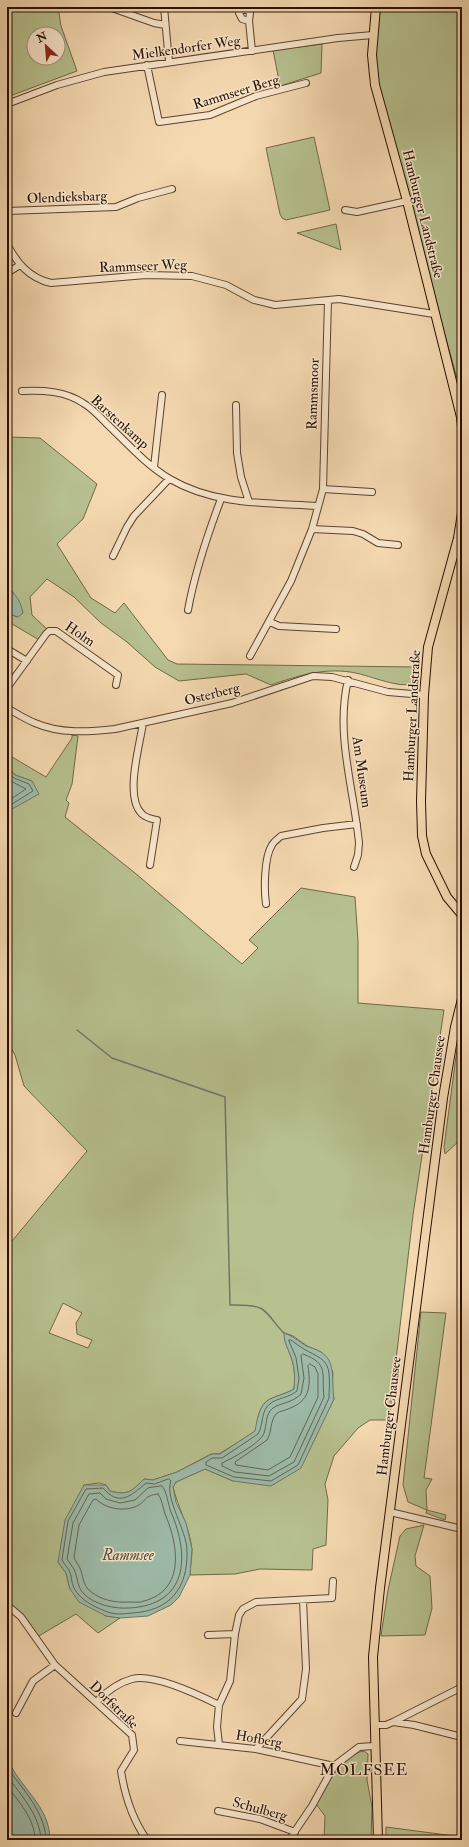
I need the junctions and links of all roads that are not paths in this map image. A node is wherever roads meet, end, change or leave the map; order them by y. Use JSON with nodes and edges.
{"nodes":[{"id":1,"x":109,"y":7,"type":"edge"},
{"id":2,"x":164,"y":7,"type":"edge"},
{"id":3,"x":376,"y":7,"type":"edge"},
{"id":4,"x":249,"y":21,"type":"dead end"},
{"id":5,"x":165,"y":25,"type":"junction"},
{"id":6,"x":372,"y":35,"type":"junction"},
{"id":7,"x":252,"y":51,"type":"junction"},
{"id":8,"x":169,"y":62,"type":"junction"},
{"id":9,"x":147,"y":65,"type":"junction"},
{"id":10,"x":306,"y":83,"type":"dead end"},
{"id":11,"x":7,"y":104,"type":"edge"},
{"id":12,"x":172,"y":189,"type":"dead end"},
{"id":13,"x":407,"y":201,"type":"junction"},
{"id":14,"x":346,"y":210,"type":"dead end"},
{"id":15,"x":7,"y":211,"type":"edge"},
{"id":16,"x":7,"y":244,"type":"edge"},
{"id":17,"x":20,"y":265,"type":"junction"},
{"id":18,"x":7,"y":273,"type":"edge"},
{"id":19,"x":328,"y":300,"type":"junction"},
{"id":20,"x":434,"y":314,"type":"junction"},
{"id":21,"x":22,"y":391,"type":"dead end"},
{"id":22,"x":162,"y":395,"type":"dead end"},
{"id":23,"x":236,"y":405,"type":"dead end"},
{"id":24,"x":462,"y":426,"type":"edge"},
{"id":25,"x":154,"y":467,"type":"junction"},
{"id":26,"x":169,"y":479,"type":"junction"},
{"id":27,"x":323,"y":489,"type":"junction"},
{"id":28,"x":372,"y":492,"type":"dead end"},
{"id":29,"x":221,"y":499,"type":"junction"},
{"id":30,"x":249,"y":502,"type":"junction"},
{"id":31,"x":317,"y":506,"type":"junction"},
{"id":32,"x":462,"y":513,"type":"edge"},
{"id":33,"x":312,"y":529,"type":"junction"},
{"id":34,"x":398,"y":545,"type":"dead end"},
{"id":35,"x":113,"y":556,"type":"dead end"},
{"id":36,"x":188,"y":610,"type":"dead end"},
{"id":37,"x":270,"y":622,"type":"junction"},
{"id":38,"x":336,"y":629,"type":"dead end"},
{"id":39,"x":7,"y":648,"type":"edge"},
{"id":40,"x":250,"y":656,"type":"dead end"},
{"id":41,"x":27,"y":661,"type":"junction"},
{"id":42,"x":348,"y":680,"type":"junction"},
{"id":43,"x":116,"y":685,"type":"dead end"},
{"id":44,"x":7,"y":688,"type":"edge"},
{"id":45,"x":424,"y":695,"type":"junction"},
{"id":46,"x":7,"y":708,"type":"edge"},
{"id":47,"x":143,"y":723,"type":"junction"},
{"id":48,"x":357,"y":824,"type":"junction"},
{"id":49,"x":150,"y":865,"type":"dead end"},
{"id":50,"x":354,"y":866,"type":"dead end"},
{"id":51,"x":266,"y":904,"type":"dead end"},
{"id":52,"x":462,"y":914,"type":"edge"},
{"id":53,"x":462,"y":998,"type":"edge"},
{"id":54,"x":390,"y":1512,"type":"junction"},
{"id":55,"x":462,"y":1529,"type":"edge"},
{"id":56,"x":332,"y":1581,"type":"dead end"},
{"id":57,"x":303,"y":1600,"type":"junction"},
{"id":58,"x":7,"y":1605,"type":"edge"},
{"id":59,"x":235,"y":1634,"type":"junction"},
{"id":60,"x":208,"y":1635,"type":"dead end"},
{"id":61,"x":55,"y":1665,"type":"junction"},
{"id":62,"x":462,"y":1687,"type":"edge"},
{"id":63,"x":96,"y":1702,"type":"junction"},
{"id":64,"x":219,"y":1705,"type":"junction"},
{"id":65,"x":16,"y":1713,"type":"dead end"},
{"id":66,"x":393,"y":1722,"type":"junction"},
{"id":67,"x":374,"y":1725,"type":"junction"},
{"id":68,"x":462,"y":1737,"type":"edge"},
{"id":69,"x":180,"y":1741,"type":"dead end"},
{"id":70,"x":219,"y":1744,"type":"junction"},
{"id":71,"x":374,"y":1746,"type":"junction"},
{"id":72,"x":256,"y":1749,"type":"junction"},
{"id":73,"x":334,"y":1766,"type":"junction"},
{"id":74,"x":218,"y":1811,"type":"dead end"},
{"id":75,"x":295,"y":1832,"type":"junction"},
{"id":76,"x":146,"y":1840,"type":"edge"},
{"id":77,"x":289,"y":1840,"type":"edge"},
{"id":78,"x":378,"y":1840,"type":"edge"}],
"edges":[{"from":1,"to":5,"type":"street"},
{"from":2,"to":5,"type":"street"},
{"from":3,"to":6,"type":"main road","name":"Hamburger Landstraße"},
{"from":4,"to":7,"type":"street"},
{"from":5,"to":8,"type":"street"},
{"from":6,"to":7,"type":"street","name":"Mielkendorfer Weg"},
{"from":6,"to":13,"type":"main road","name":"Hamburger Landstraße"},
{"from":7,"to":8,"type":"street","name":"Mielkendorfer Weg"},
{"from":8,"to":9,"type":"street","name":"Mielkendorfer Weg"},
{"from":9,"to":10,"type":"street","name":"Rammseer Berg"},
{"from":9,"to":11,"type":"street","name":"Mielkendorfer Weg"},
{"from":12,"to":15,"type":"street","name":"Olendieksbarg"},
{"from":13,"to":14,"type":"street"},
{"from":13,"to":20,"type":"main road","name":"Hamburger Landstraße"},
{"from":16,"to":17,"type":"street","name":"Rammseer Weg"},
{"from":17,"to":18,"type":"street"},
{"from":17,"to":19,"type":"street","name":"Rammseer Weg"},
{"from":19,"to":20,"type":"street","name":"Rammseer Weg"},
{"from":19,"to":27,"type":"street","name":"Rammsmoor"},
{"from":20,"to":24,"type":"main road","name":"Hamburger Landstraße"},
{"from":21,"to":25,"type":"street","name":"Barstenkamp"},
{"from":22,"to":25,"type":"street","name":"Barstenkamp"},
{"from":23,"to":30,"type":"street"},
{"from":25,"to":26,"type":"street","name":"Barstenkamp"},
{"from":26,"to":29,"type":"street","name":"Barstenkamp"},
{"from":26,"to":35,"type":"street"},
{"from":27,"to":28,"type":"street"},
{"from":27,"to":31,"type":"street","name":"Rammsmoor"},
{"from":29,"to":30,"type":"street","name":"Barstenkamp"},
{"from":29,"to":36,"type":"street"},
{"from":30,"to":31,"type":"street","name":"Barstenkamp"},
{"from":31,"to":33,"type":"street","name":"Rammsmoor"},
{"from":32,"to":45,"type":"main road","name":"Hamburger Landstraße"},
{"from":33,"to":34,"type":"street"},
{"from":33,"to":37,"type":"street","name":"Rammsmoor"},
{"from":37,"to":38,"type":"street"},
{"from":37,"to":40,"type":"street","name":"Rammsmoor"},
{"from":39,"to":41,"type":"street"},
{"from":41,"to":43,"type":"street","name":"Holm"},
{"from":41,"to":44,"type":"street","name":"Holm"},
{"from":42,"to":45,"type":"street","name":"Osterberg"},
{"from":42,"to":47,"type":"street","name":"Osterberg"},
{"from":42,"to":48,"type":"street","name":"Am Museum"},
{"from":45,"to":52,"type":"main road","name":"Hamburger Landstraße"},
{"from":46,"to":47,"type":"street","name":"Osterberg"},
{"from":47,"to":49,"type":"street"},
{"from":48,"to":50,"type":"street","name":"Am Museum"},
{"from":48,"to":51,"type":"street"},
{"from":53,"to":54,"type":"main road","name":"Hamburger Chaussee"},
{"from":54,"to":55,"type":"street"},
{"from":54,"to":67,"type":"main road","name":"Hamburger Chaussee"},
{"from":56,"to":57,"type":"street"},
{"from":57,"to":59,"type":"street"},
{"from":57,"to":72,"type":"street"},
{"from":58,"to":61,"type":"street","name":"Dorfstraße"},
{"from":59,"to":60,"type":"street"},
{"from":59,"to":64,"type":"street"},
{"from":61,"to":63,"type":"street","name":"Dorfstraße"},
{"from":61,"to":65,"type":"street"},
{"from":62,"to":66,"type":"street"},
{"from":63,"to":64,"type":"street"},
{"from":63,"to":76,"type":"street","name":"Dorfstraße"},
{"from":64,"to":70,"type":"street"},
{"from":66,"to":67,"type":"street"},
{"from":66,"to":68,"type":"street"},
{"from":67,"to":71,"type":"main road","name":"Hamburger Chaussee"},
{"from":69,"to":70,"type":"street","name":"Hofberg"},
{"from":70,"to":72,"type":"street","name":"Hofberg"},
{"from":71,"to":73,"type":"street"},
{"from":71,"to":78,"type":"main road","name":"Hamburger Chaussee"},
{"from":72,"to":73,"type":"street","name":"Hofberg"},
{"from":73,"to":75,"type":"street"},
{"from":74,"to":75,"type":"street","name":"Schulberg"},
{"from":75,"to":77,"type":"street"}]}
